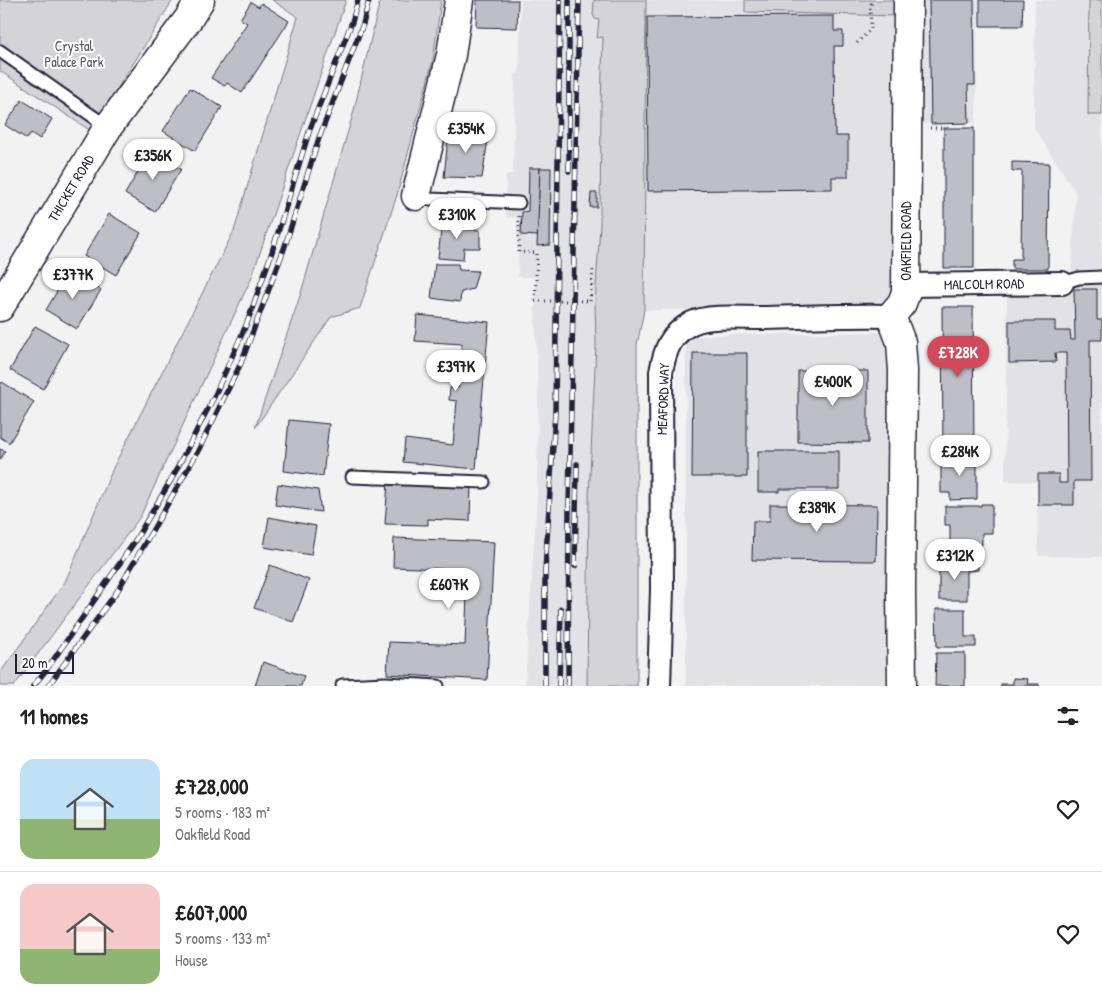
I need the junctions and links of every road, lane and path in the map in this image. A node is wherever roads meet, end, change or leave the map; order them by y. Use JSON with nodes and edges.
{"nodes":[{"id":1,"x":200,"y":0,"type":"edge"},
{"id":2,"x":459,"y":0,"type":"edge"},
{"id":3,"x":873,"y":0,"type":"edge"},
{"id":4,"x":908,"y":0,"type":"edge"},
{"id":5,"x":857,"y":43,"type":"dead end"},
{"id":6,"x":0,"y":51,"type":"edge"},
{"id":7,"x":108,"y":127,"type":"junction"},
{"id":8,"x":416,"y":196,"type":"joint"},
{"id":9,"x":519,"y":203,"type":"joint"},
{"id":10,"x":593,"y":269,"type":"dead end"},
{"id":11,"x":1102,"y":277,"type":"edge"},
{"id":12,"x":1062,"y":283,"type":"joint"},
{"id":13,"x":906,"y":285,"type":"junction"},
{"id":14,"x":0,"y":307,"type":"edge"},
{"id":15,"x":891,"y":316,"type":"junction"},
{"id":16,"x":352,"y":477,"type":"dead end"},
{"id":17,"x":484,"y":482,"type":"dead end"},
{"id":18,"x":342,"y":685,"type":"dead end"},
{"id":19,"x":438,"y":686,"type":"edge"},
{"id":20,"x":660,"y":686,"type":"edge"},
{"id":21,"x":902,"y":686,"type":"edge"}],
"edges":[{"from":1,"to":7,"type":"street","name":"THICKET ROAD"},
{"from":2,"to":8,"type":"street"},
{"from":3,"to":5,"type":"path"},
{"from":4,"to":13,"type":"street","name":"OAKFIELD ROAD"},
{"from":6,"to":7,"type":"lane"},
{"from":7,"to":14,"type":"street","name":"THICKET ROAD"},
{"from":8,"to":9,"type":"lane"},
{"from":9,"to":10,"type":"path","bridge":true},
{"from":11,"to":12,"type":"lane"},
{"from":12,"to":13,"type":"street","name":"MALCOLM ROAD"},
{"from":13,"to":15,"type":"street","name":"OAKFIELD ROAD"},
{"from":15,"to":20,"type":"street","name":"MEAFORD WAY"},
{"from":15,"to":21,"type":"street"},
{"from":16,"to":17,"type":"lane"},
{"from":18,"to":19,"type":"lane"}]}
